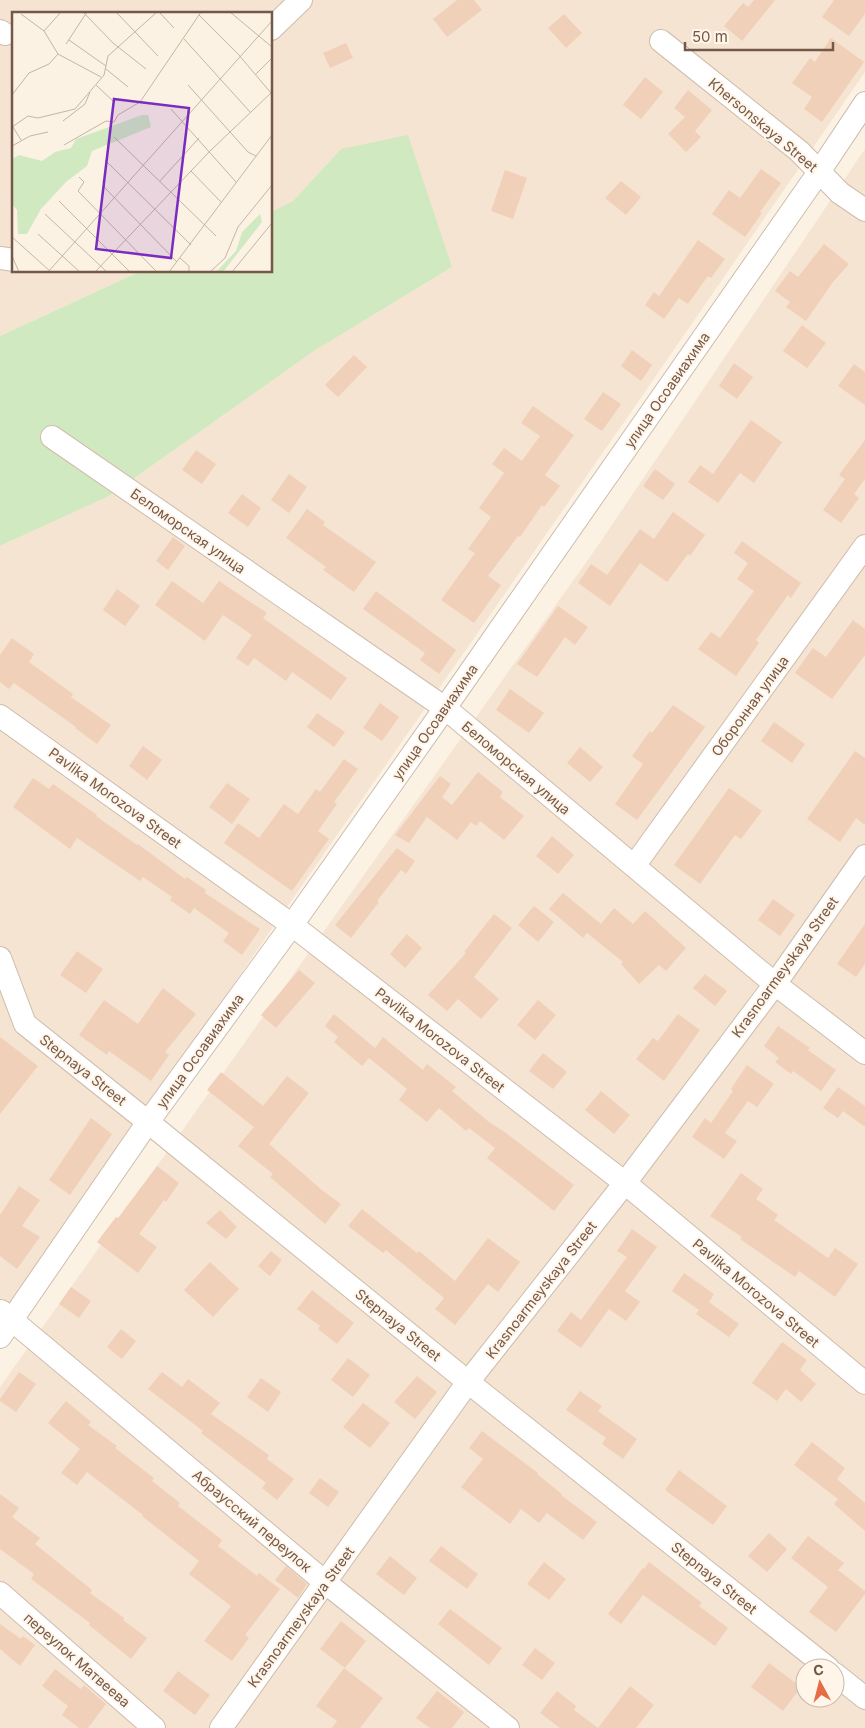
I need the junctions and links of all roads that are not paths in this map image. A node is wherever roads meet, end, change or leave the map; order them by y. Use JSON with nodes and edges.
{"nodes":[{"id":1,"x":301,"y":0,"type":"edge"},
{"id":2,"x":272,"y":28,"type":"edge"},
{"id":3,"x":661,"y":41,"type":"dead end"},
{"id":4,"x":865,"y":103,"type":"edge"},
{"id":5,"x":819,"y":172,"type":"junction"},
{"id":6,"x":865,"y":210,"type":"edge"},
{"id":7,"x":52,"y":436,"type":"dead end"},
{"id":8,"x":865,"y":546,"type":"edge"},
{"id":9,"x":445,"y":708,"type":"junction"},
{"id":10,"x":0,"y":716,"type":"edge"},
{"id":11,"x":865,"y":856,"type":"edge"},
{"id":12,"x":634,"y":866,"type":"junction"},
{"id":13,"x":292,"y":925,"type":"junction"},
{"id":14,"x":0,"y":958,"type":"edge"},
{"id":15,"x":775,"y":984,"type":"junction"},
{"id":16,"x":865,"y":1053,"type":"edge"},
{"id":17,"x":148,"y":1122,"type":"junction"},
{"id":18,"x":625,"y":1183,"type":"junction"},
{"id":19,"x":4,"y":1323,"type":"edge"},
{"id":20,"x":468,"y":1382,"type":"junction"},
{"id":21,"x":865,"y":1383,"type":"edge"},
{"id":22,"x":326,"y":1583,"type":"junction"},
{"id":23,"x":0,"y":1593,"type":"edge"},
{"id":24,"x":815,"y":1658,"type":"edge"},
{"id":25,"x":845,"y":1682,"type":"edge"},
{"id":26,"x":865,"y":1698,"type":"edge"},
{"id":27,"x":154,"y":1728,"type":"edge"},
{"id":28,"x":222,"y":1728,"type":"edge"},
{"id":29,"x":508,"y":1728,"type":"edge"}],
"edges":[{"from":1,"to":2,"type":"street"},
{"from":3,"to":5,"type":"street","name":"Khersonskaya Street"},
{"from":4,"to":5,"type":"street","name":"улица Осоавиахима"},
{"from":5,"to":6,"type":"street","name":"Khersonskaya Street"},
{"from":5,"to":9,"type":"street","name":"улица Осоавиахима"},
{"from":7,"to":9,"type":"street","name":"Беломорская улица"},
{"from":8,"to":12,"type":"street","name":"Оборонная улица"},
{"from":9,"to":12,"type":"street","name":"Беломорская улица"},
{"from":9,"to":13,"type":"street","name":"улица Осоавиахима"},
{"from":10,"to":13,"type":"street","name":"Pavlika Morozova Street"},
{"from":11,"to":15,"type":"street","name":"Krasnoarmeyskaya Street"},
{"from":12,"to":15,"type":"street","name":"Беломорская улица"},
{"from":13,"to":17,"type":"street","name":"улица Осоавиахима"},
{"from":13,"to":18,"type":"street","name":"Pavlika Morozova Street"},
{"from":14,"to":17,"type":"street","name":"Stepnaya Street"},
{"from":15,"to":16,"type":"street","name":"Беломорская улица"},
{"from":15,"to":18,"type":"street","name":"Krasnoarmeyskaya Street"},
{"from":17,"to":19,"type":"street","name":"улица Осоавиахима"},
{"from":17,"to":20,"type":"street","name":"Stepnaya Street"},
{"from":18,"to":20,"type":"street","name":"Krasnoarmeyskaya Street"},
{"from":18,"to":21,"type":"street","name":"Pavlika Morozova Street"},
{"from":19,"to":22,"type":"street","name":"Абраусский переулок"},
{"from":20,"to":22,"type":"street","name":"Krasnoarmeyskaya Street"},
{"from":20,"to":24,"type":"street","name":"Stepnaya Street"},
{"from":22,"to":28,"type":"street","name":"Krasnoarmeyskaya Street"},
{"from":22,"to":29,"type":"street","name":"Абраусский переулок"},
{"from":23,"to":27,"type":"street","name":"переулок Матвеева"},
{"from":25,"to":26,"type":"street"}]}
